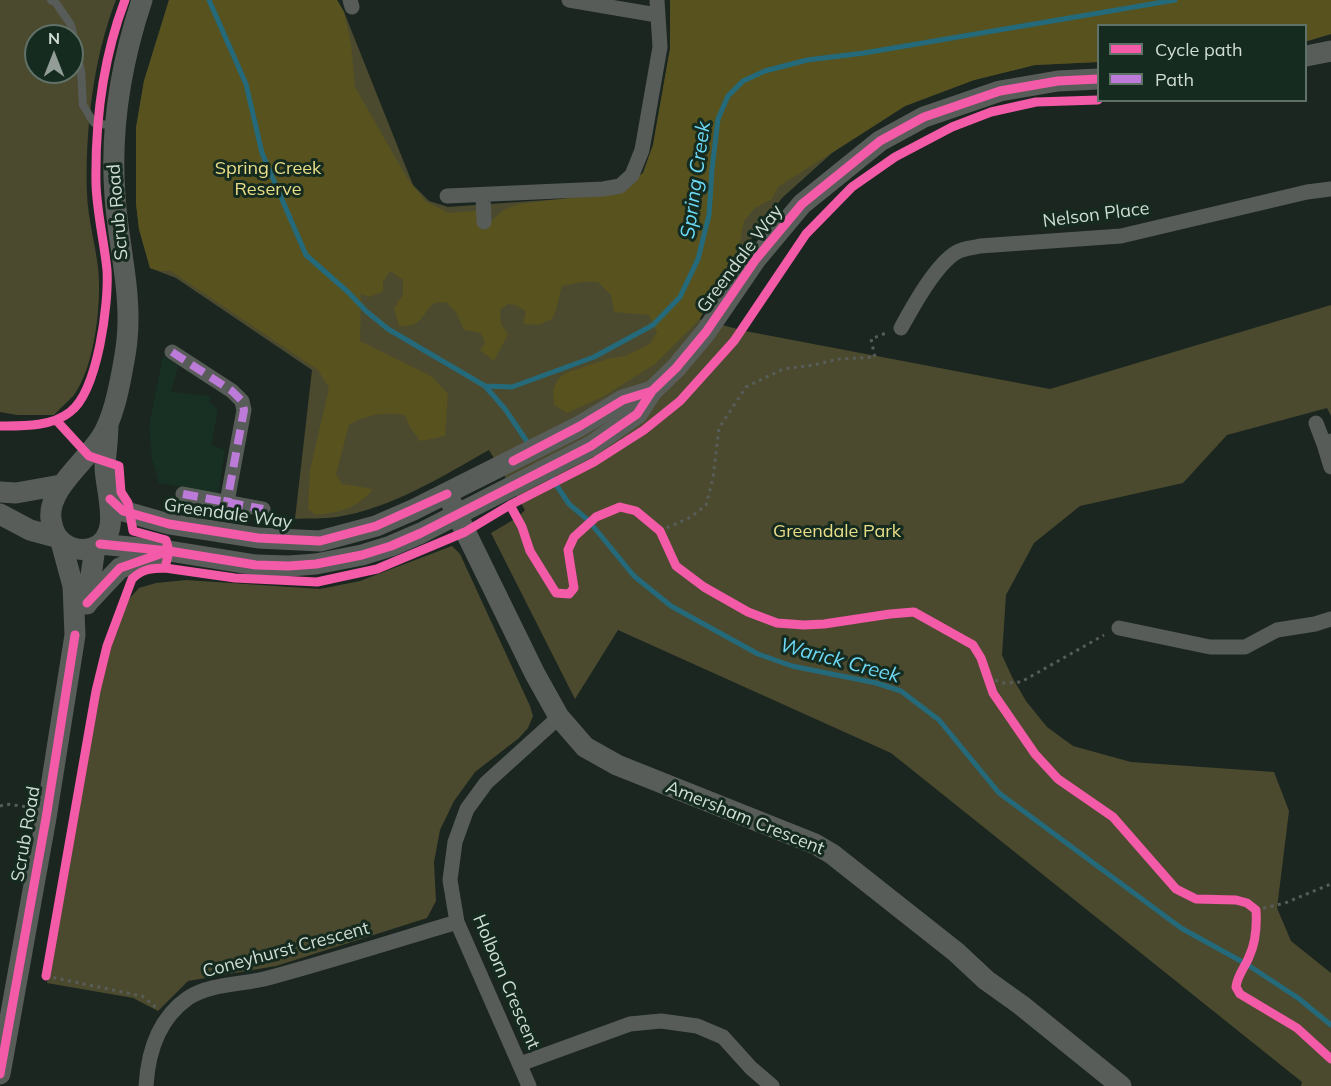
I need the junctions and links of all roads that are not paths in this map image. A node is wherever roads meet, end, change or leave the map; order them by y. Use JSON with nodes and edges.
{"nodes":[{"id":1,"x":51,"y":0,"type":"edge"},
{"id":2,"x":142,"y":0,"type":"edge"},
{"id":3,"x":569,"y":0,"type":"edge"},
{"id":4,"x":657,"y":8,"type":"edge"},
{"id":5,"x":1331,"y":51,"type":"edge"},
{"id":6,"x":1307,"y":57,"type":"edge"},
{"id":7,"x":1097,"y":79,"type":"edge"},
{"id":8,"x":115,"y":126,"type":"junction"},
{"id":9,"x":1331,"y":189,"type":"edge"},
{"id":10,"x":447,"y":196,"type":"dead end"},
{"id":11,"x":483,"y":196,"type":"junction"},
{"id":12,"x":484,"y":222,"type":"dead end"},
{"id":13,"x":902,"y":328,"type":"road end"},
{"id":14,"x":172,"y":352,"type":"dead end"},
{"id":15,"x":651,"y":391,"type":"junction"},
{"id":16,"x":1316,"y":423,"type":"dead end"},
{"id":17,"x":108,"y":424,"type":"junction"},
{"id":18,"x":1327,"y":442,"type":"edge"},
{"id":19,"x":1331,"y":467,"type":"edge"},
{"id":20,"x":64,"y":481,"type":"junction"},
{"id":21,"x":109,"y":491,"type":"junction"},
{"id":22,"x":0,"y":492,"type":"edge"},
{"id":23,"x":183,"y":494,"type":"dead end"},
{"id":24,"x":447,"y":494,"type":"junction"},
{"id":25,"x":227,"y":502,"type":"junction"},
{"id":26,"x":263,"y":508,"type":"dead end"},
{"id":27,"x":0,"y":514,"type":"edge"},
{"id":28,"x":457,"y":516,"type":"junction"},
{"id":29,"x":58,"y":539,"type":"junction"},
{"id":30,"x":97,"y":546,"type":"junction"},
{"id":31,"x":169,"y":551,"type":"junction"},
{"id":32,"x":87,"y":603,"type":"junction"},
{"id":33,"x":1331,"y":619,"type":"edge"},
{"id":34,"x":1119,"y":628,"type":"road end"},
{"id":35,"x":75,"y":635,"type":"junction"},
{"id":36,"x":559,"y":717,"type":"junction"},
{"id":37,"x":457,"y":922,"type":"junction"},
{"id":38,"x":520,"y":1064,"type":"junction"},
{"id":39,"x":0,"y":1074,"type":"edge"},
{"id":40,"x":146,"y":1086,"type":"edge"},
{"id":41,"x":529,"y":1086,"type":"edge"},
{"id":42,"x":772,"y":1086,"type":"edge"},
{"id":43,"x":1121,"y":1086,"type":"edge"}],
"edges":[{"from":1,"to":8,"type":"lane"},
{"from":2,"to":8,"type":"street","name":"Scrub Road"},
{"from":3,"to":4,"type":"street"},
{"from":4,"to":11,"type":"street"},
{"from":5,"to":6,"type":"street"},
{"from":7,"to":15,"type":"street","name":"Greendale Way"},
{"from":8,"to":17,"type":"street","name":"Scrub Road"},
{"from":9,"to":13,"type":"street","name":"Nelson Place"},
{"from":10,"to":11,"type":"street"},
{"from":11,"to":12,"type":"street"},
{"from":14,"to":25,"type":"street"},
{"from":15,"to":24,"type":"street","name":"Greendale Way"},
{"from":15,"to":28,"type":"street","name":"Greendale Way"},
{"from":16,"to":18,"type":"street"},
{"from":17,"to":20,"type":"street","name":"Scrub Road"},
{"from":17,"to":21,"type":"street","name":"Scrub Road"},
{"from":18,"to":19,"type":"street"},
{"from":20,"to":21,"type":"street"},
{"from":20,"to":22,"type":"street"},
{"from":20,"to":29,"type":"street"},
{"from":21,"to":24,"type":"street","name":"Greendale Way"},
{"from":21,"to":30,"type":"street"},
{"from":23,"to":25,"type":"street"},
{"from":24,"to":28,"type":"street","name":"Amersham Crescent"},
{"from":25,"to":26,"type":"street"},
{"from":27,"to":29,"type":"street"},
{"from":28,"to":31,"type":"street","name":"Greendale Way"},
{"from":28,"to":36,"type":"street","name":"Amersham Crescent"},
{"from":29,"to":30,"type":"street"},
{"from":29,"to":35,"type":"street","name":"Scrub Road"},
{"from":30,"to":31,"type":"street","name":"Greendale Way"},
{"from":30,"to":32,"type":"street","name":"Scrub Road"},
{"from":31,"to":32,"type":"street"},
{"from":32,"to":35,"type":"street","name":"Scrub Road"},
{"from":33,"to":34,"type":"street"},
{"from":35,"to":39,"type":"street","name":"Scrub Road"},
{"from":36,"to":37,"type":"street","name":"Holborn Crescent"},
{"from":36,"to":43,"type":"street","name":"Amersham Crescent"},
{"from":37,"to":38,"type":"street","name":"Holborn Crescent"},
{"from":37,"to":40,"type":"street","name":"Coneyhurst Crescent"},
{"from":38,"to":41,"type":"street","name":"Holborn Crescent"},
{"from":38,"to":42,"type":"street"}]}
